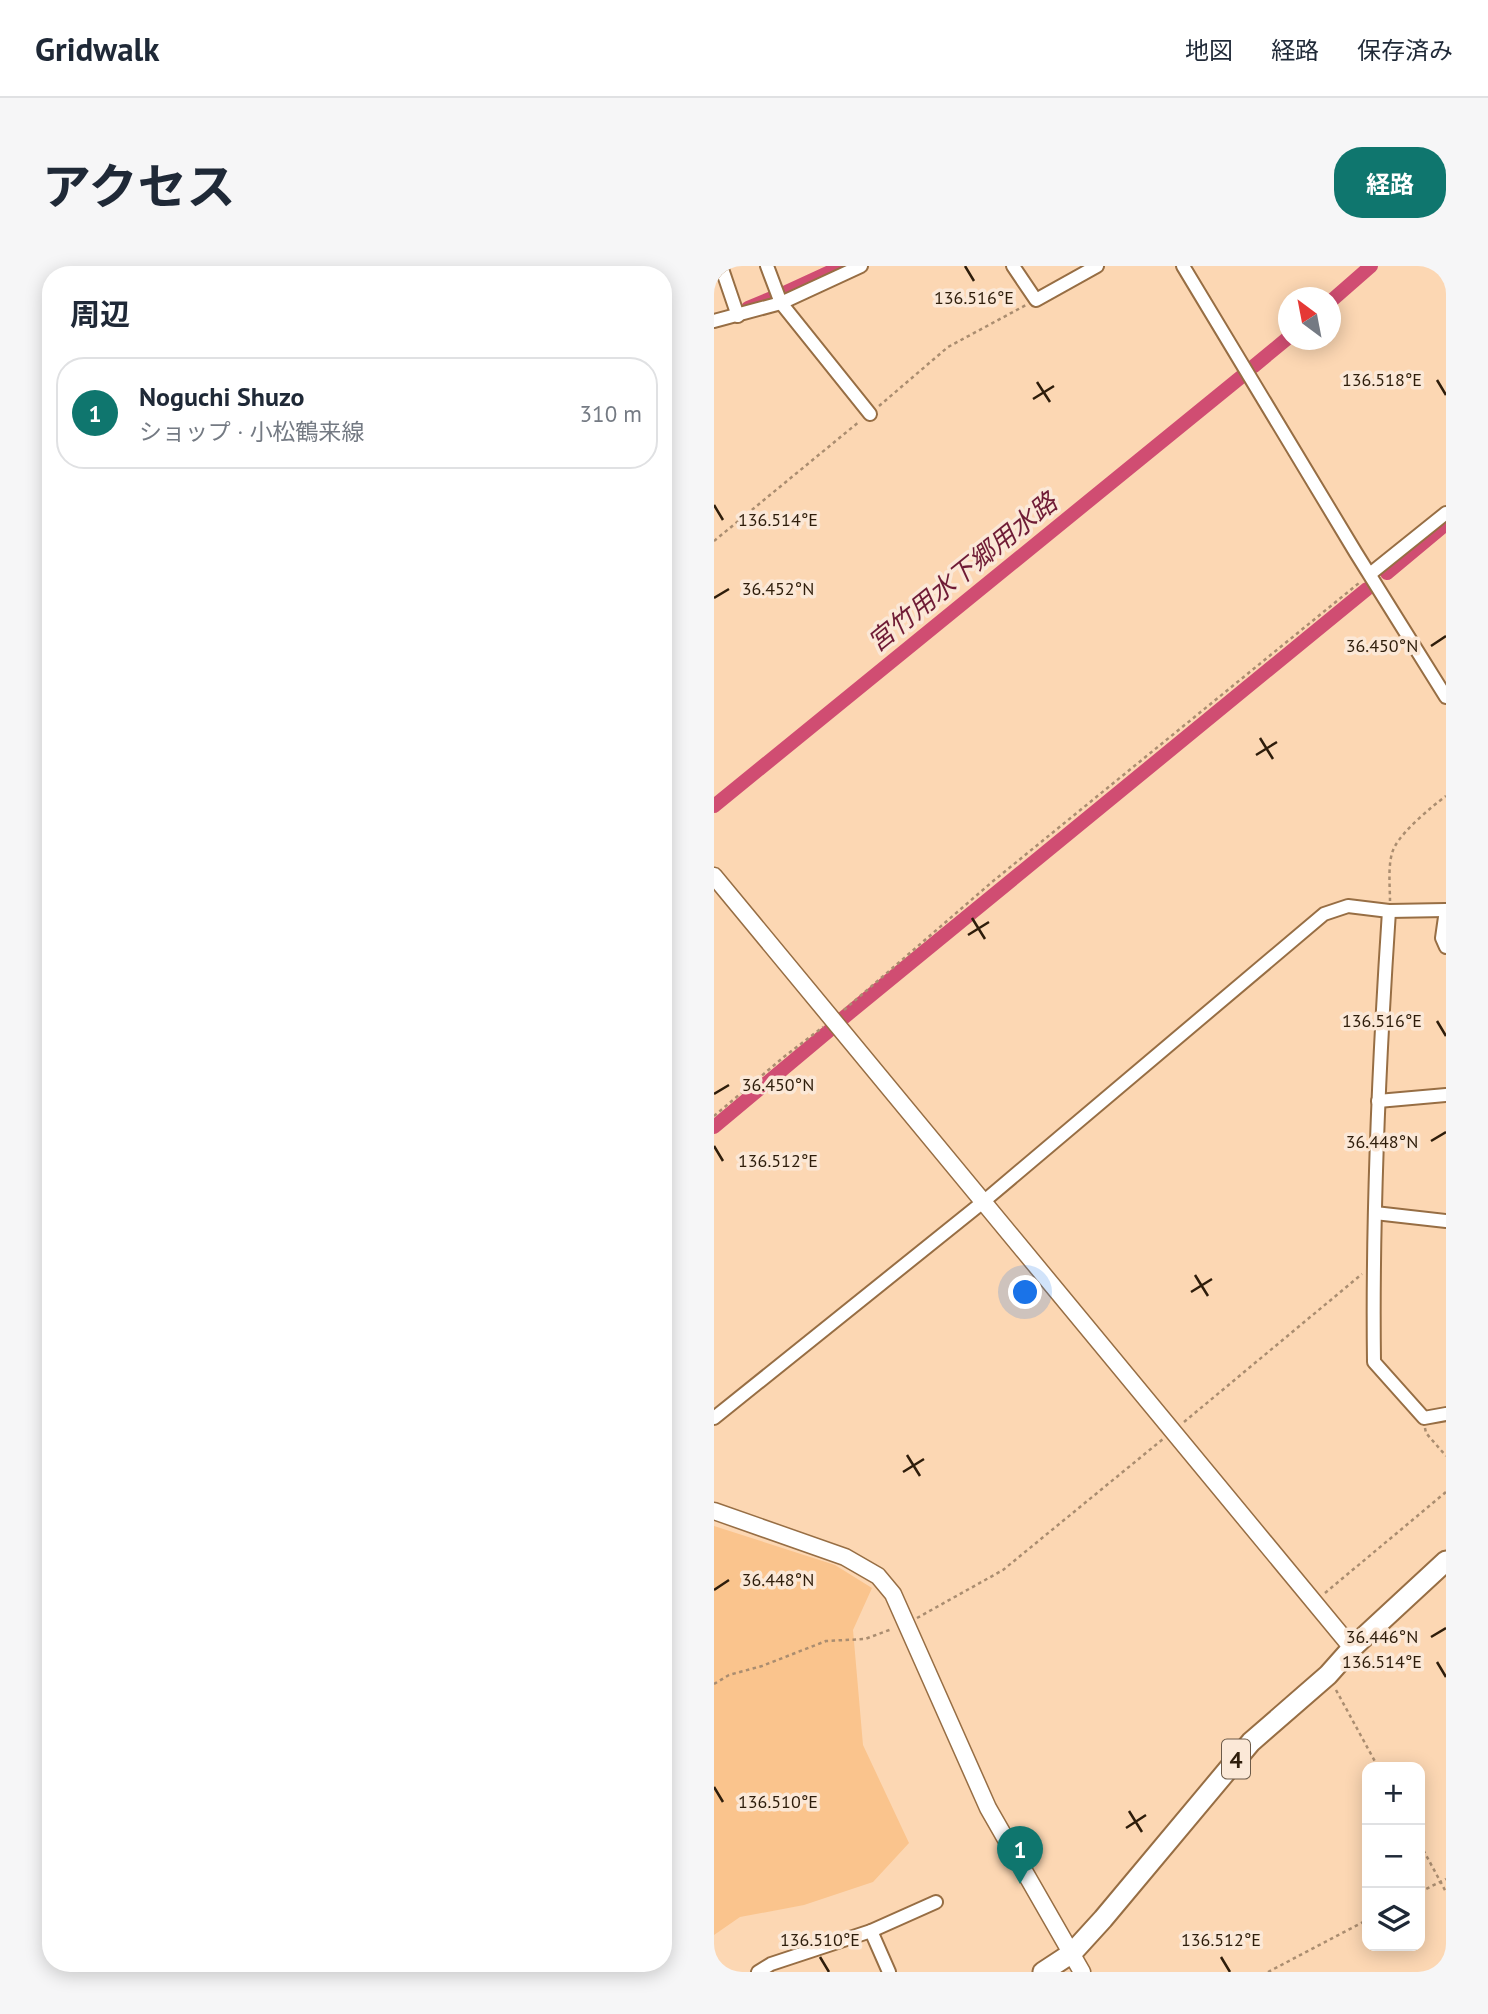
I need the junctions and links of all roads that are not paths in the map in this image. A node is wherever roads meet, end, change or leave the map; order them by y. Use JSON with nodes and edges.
{"nodes":[{"id":1,"x":721,"y":266,"type":"edge"},
{"id":2,"x":767,"y":266,"type":"edge"},
{"id":3,"x":861,"y":266,"type":"edge"},
{"id":4,"x":1013,"y":266,"type":"edge"},
{"id":5,"x":1097,"y":266,"type":"edge"},
{"id":6,"x":1183,"y":266,"type":"edge"},
{"id":7,"x":781,"y":303,"type":"junction"},
{"id":8,"x":738,"y":316,"type":"junction"},
{"id":9,"x":714,"y":321,"type":"edge"},
{"id":10,"x":870,"y":414,"type":"dead end"},
{"id":11,"x":1446,"y":513,"type":"edge"},
{"id":12,"x":1370,"y":574,"type":"junction"},
{"id":13,"x":1446,"y":697,"type":"edge"},
{"id":14,"x":714,"y":876,"type":"edge"},
{"id":15,"x":1446,"y":910,"type":"edge"},
{"id":16,"x":1390,"y":911,"type":"junction"},
{"id":17,"x":1446,"y":947,"type":"edge"},
{"id":18,"x":1446,"y":1095,"type":"edge"},
{"id":19,"x":1378,"y":1101,"type":"junction"},
{"id":20,"x":983,"y":1202,"type":"junction"},
{"id":21,"x":1375,"y":1213,"type":"junction"},
{"id":22,"x":1446,"y":1221,"type":"edge"},
{"id":23,"x":1446,"y":1414,"type":"edge"},
{"id":24,"x":714,"y":1418,"type":"edge"},
{"id":25,"x":714,"y":1511,"type":"edge"},
{"id":26,"x":1446,"y":1561,"type":"edge"},
{"id":27,"x":1352,"y":1648,"type":"junction"},
{"id":28,"x":936,"y":1902,"type":"dead end"},
{"id":29,"x":871,"y":1931,"type":"junction"},
{"id":30,"x":1072,"y":1953,"type":"junction"},
{"id":31,"x":758,"y":1972,"type":"edge"},
{"id":32,"x":889,"y":1972,"type":"edge"},
{"id":33,"x":1043,"y":1972,"type":"edge"},
{"id":34,"x":1082,"y":1972,"type":"edge"}],
"edges":[{"from":1,"to":8,"type":"street"},
{"from":2,"to":7,"type":"street"},
{"from":3,"to":7,"type":"street"},
{"from":4,"to":5,"type":"street"},
{"from":6,"to":12,"type":"street"},
{"from":7,"to":8,"type":"street"},
{"from":7,"to":10,"type":"street"},
{"from":8,"to":9,"type":"street"},
{"from":11,"to":12,"type":"street"},
{"from":12,"to":13,"type":"street"},
{"from":14,"to":20,"type":"street"},
{"from":15,"to":16,"type":"street"},
{"from":15,"to":17,"type":"street"},
{"from":16,"to":19,"type":"street"},
{"from":16,"to":20,"type":"street"},
{"from":18,"to":19,"type":"street"},
{"from":19,"to":21,"type":"street"},
{"from":20,"to":24,"type":"street"},
{"from":20,"to":27,"type":"street"},
{"from":21,"to":22,"type":"street"},
{"from":21,"to":23,"type":"street"},
{"from":25,"to":30,"type":"street"},
{"from":26,"to":27,"type":"main road","number":"4"},
{"from":27,"to":30,"type":"main road","number":"4"},
{"from":28,"to":29,"type":"street"},
{"from":29,"to":31,"type":"street"},
{"from":29,"to":32,"type":"street"},
{"from":30,"to":33,"type":"main road","number":"4"},
{"from":30,"to":34,"type":"street"}]}
